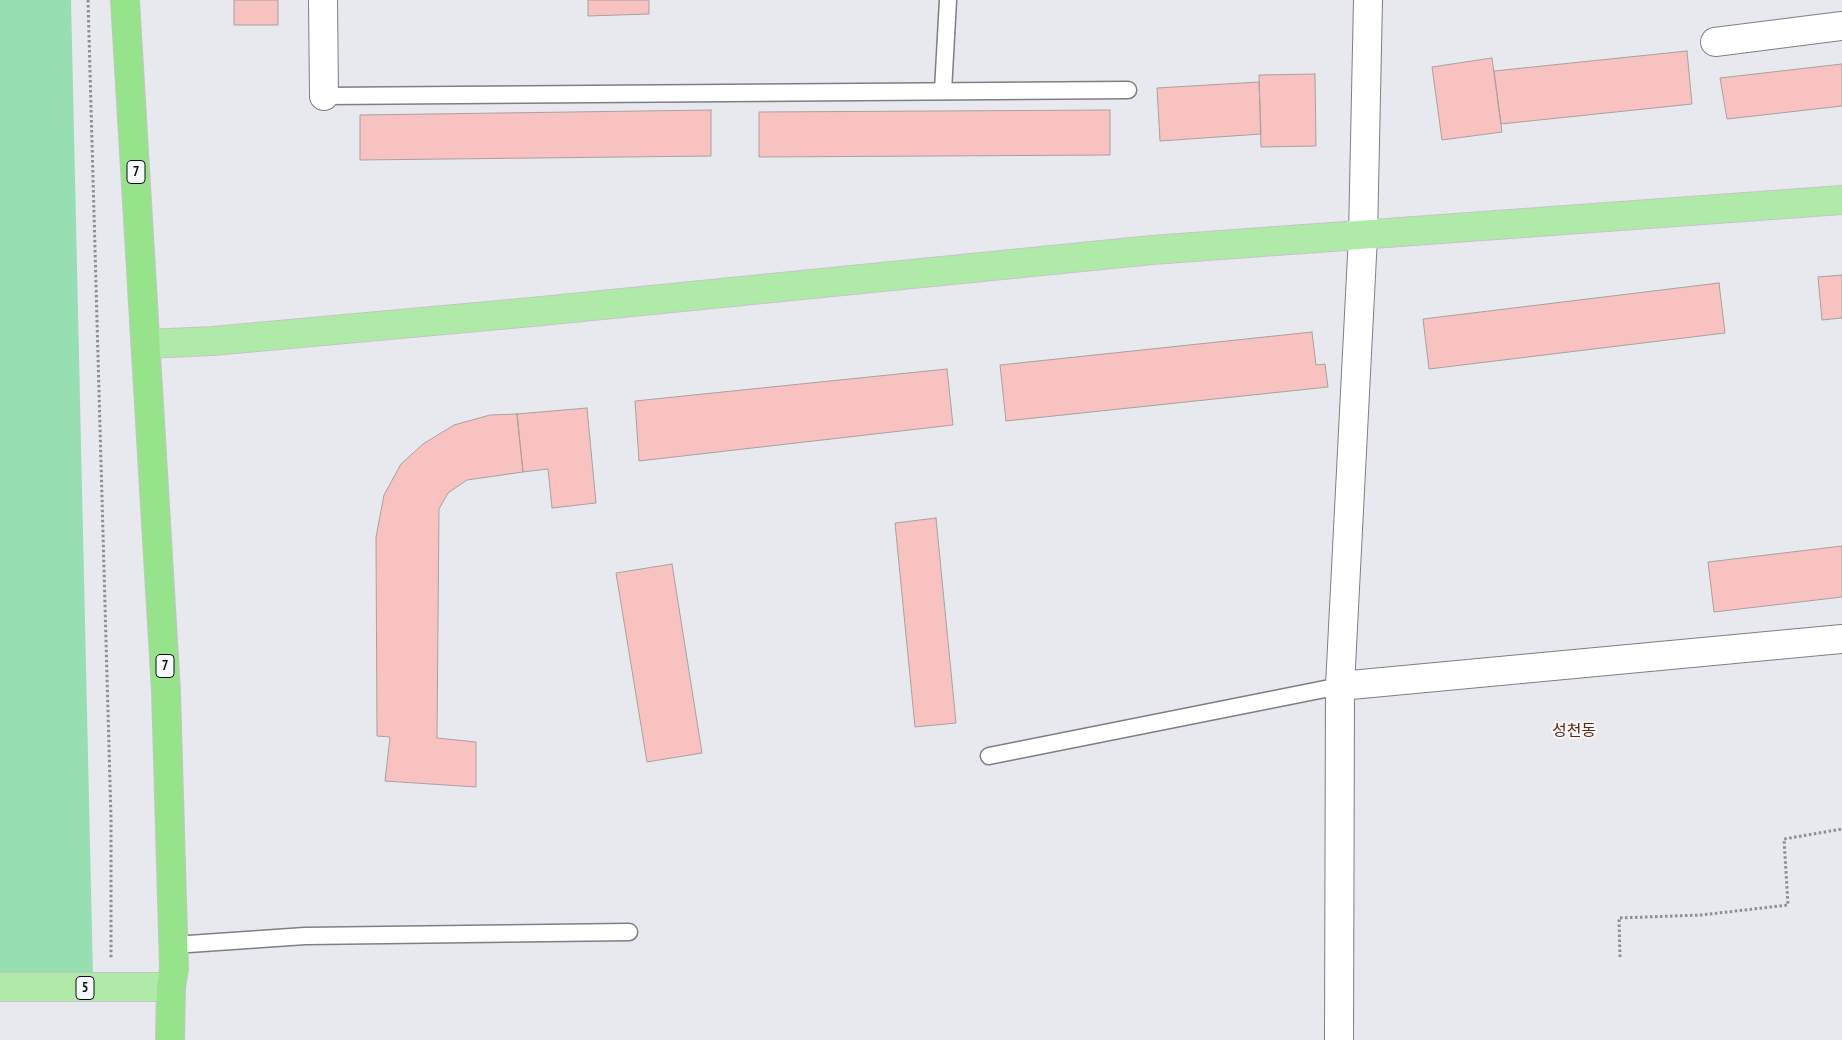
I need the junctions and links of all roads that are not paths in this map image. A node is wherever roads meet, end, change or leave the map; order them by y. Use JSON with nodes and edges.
{"nodes":[{"id":1,"x":125,"y":0,"type":"edge"},
{"id":2,"x":323,"y":0,"type":"edge"},
{"id":3,"x":948,"y":0,"type":"edge"},
{"id":4,"x":1368,"y":0,"type":"edge"},
{"id":5,"x":1842,"y":26,"type":"edge"},
{"id":6,"x":1716,"y":42,"type":"dead end"},
{"id":7,"x":1128,"y":90,"type":"dead end"},
{"id":8,"x":943,"y":91,"type":"junction"},
{"id":9,"x":324,"y":96,"type":"joint"},
{"id":10,"x":1842,"y":200,"type":"edge"},
{"id":11,"x":1364,"y":236,"type":"junction"},
{"id":12,"x":147,"y":344,"type":"junction"},
{"id":13,"x":1842,"y":638,"type":"edge"},
{"id":14,"x":1340,"y":686,"type":"junction"},
{"id":15,"x":988,"y":756,"type":"dead end"},
{"id":16,"x":629,"y":932,"type":"dead end"},
{"id":17,"x":174,"y":945,"type":"junction"},
{"id":18,"x":0,"y":987,"type":"edge"},
{"id":19,"x":170,"y":988,"type":"junction"},
{"id":20,"x":170,"y":1040,"type":"edge"},
{"id":21,"x":1339,"y":1040,"type":"edge"}],
"edges":[{"from":1,"to":12,"type":"highway","number":"7"},
{"from":2,"to":9,"type":"street"},
{"from":3,"to":8,"type":"lane"},
{"from":4,"to":11,"type":"street"},
{"from":5,"to":6,"type":"street"},
{"from":7,"to":8,"type":"lane"},
{"from":8,"to":9,"type":"lane"},
{"from":10,"to":11,"type":"main road"},
{"from":11,"to":12,"type":"main road"},
{"from":11,"to":14,"type":"street"},
{"from":12,"to":17,"type":"highway","number":"7"},
{"from":13,"to":14,"type":"street"},
{"from":14,"to":15,"type":"lane"},
{"from":14,"to":21,"type":"street"},
{"from":16,"to":17,"type":"lane"},
{"from":17,"to":19,"type":"highway","number":"7"},
{"from":18,"to":19,"type":"main road","number":"5"},
{"from":19,"to":20,"type":"highway"}]}
